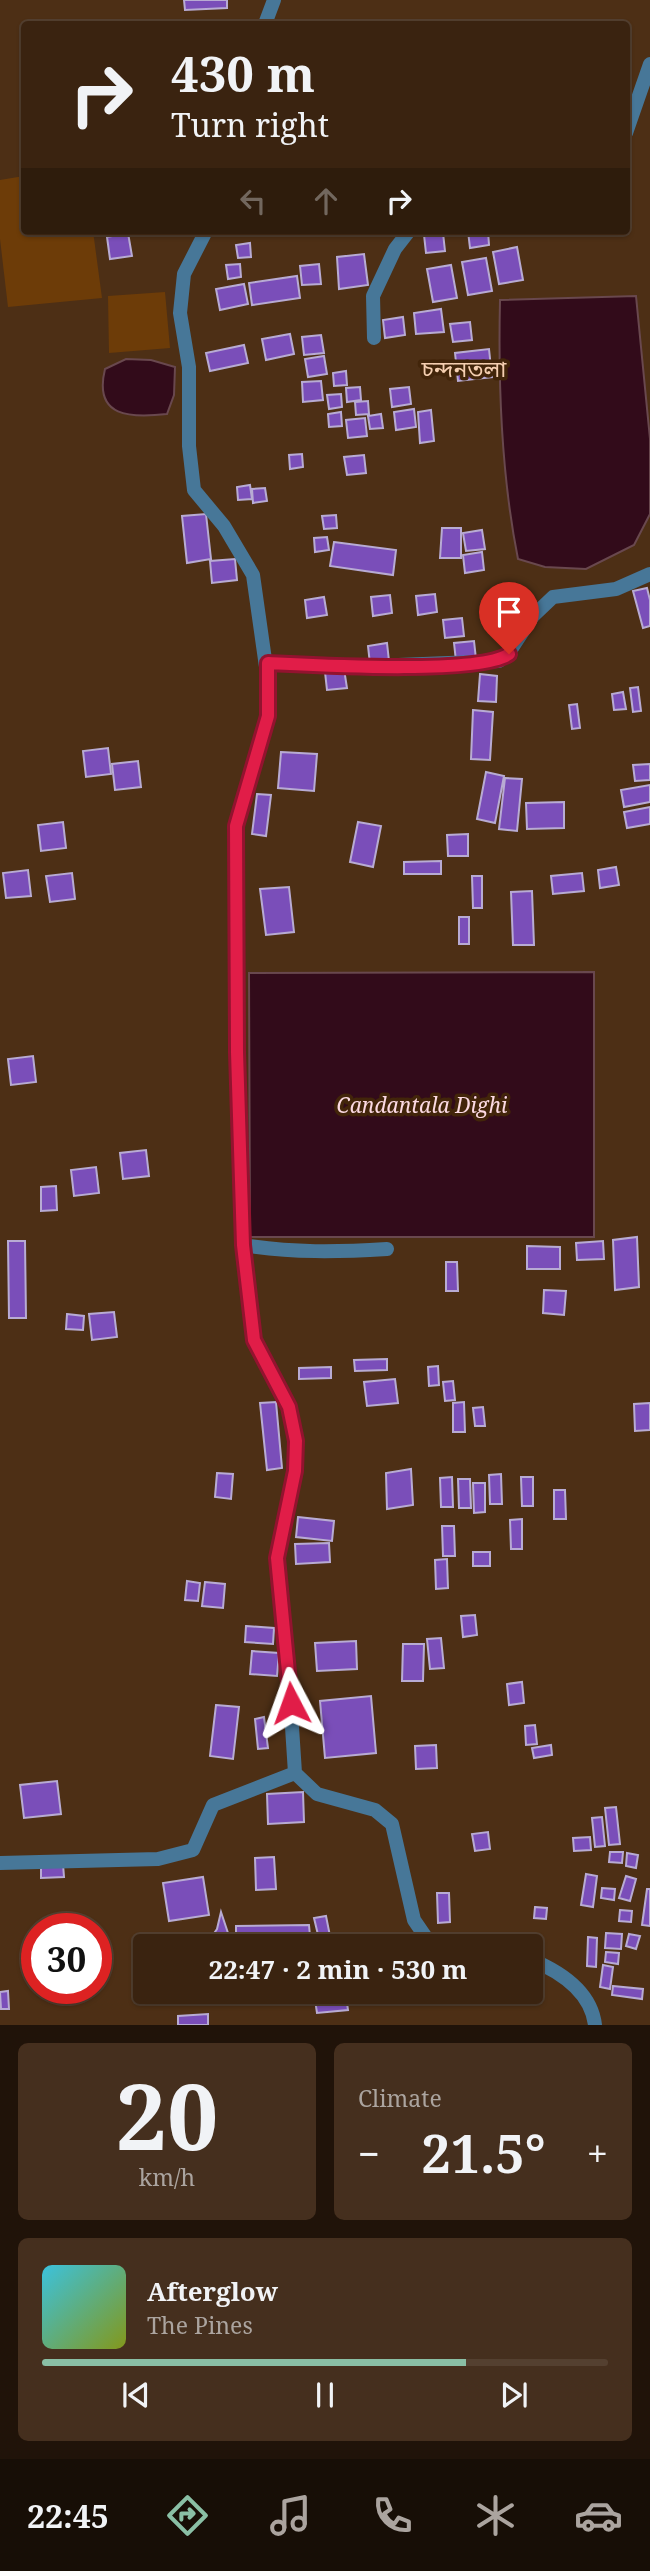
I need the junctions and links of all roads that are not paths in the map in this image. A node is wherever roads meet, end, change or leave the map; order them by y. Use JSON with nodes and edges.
{"nodes":[{"id":1,"x":274,"y":0,"type":"edge"},
{"id":2,"x":266,"y":21,"type":"edge"},
{"id":3,"x":648,"y":71,"type":"edge"},
{"id":4,"x":630,"y":122,"type":"edge"},
{"id":5,"x":204,"y":235,"type":"edge"},
{"id":6,"x":406,"y":235,"type":"edge"},
{"id":7,"x":374,"y":338,"type":"dead end"},
{"id":8,"x":650,"y":574,"type":"edge"},
{"id":9,"x":268,"y":663,"type":"junction"},
{"id":10,"x":243,"y":1245,"type":"junction"},
{"id":11,"x":387,"y":1248,"type":"dead end"},
{"id":12,"x":295,"y":1773,"type":"junction"},
{"id":13,"x":0,"y":1863,"type":"edge"},
{"id":14,"x":424,"y":1934,"type":"edge"},
{"id":15,"x":543,"y":1966,"type":"edge"},
{"id":16,"x":595,"y":2025,"type":"edge"}],
"edges":[{"from":1,"to":2,"type":"street"},
{"from":3,"to":4,"type":"street"},
{"from":5,"to":9,"type":"street"},
{"from":6,"to":7,"type":"street"},
{"from":8,"to":9,"type":"street"},
{"from":9,"to":10,"type":"street"},
{"from":10,"to":11,"type":"street"},
{"from":10,"to":12,"type":"street"},
{"from":12,"to":13,"type":"street"},
{"from":12,"to":14,"type":"street"},
{"from":15,"to":16,"type":"street"}]}
